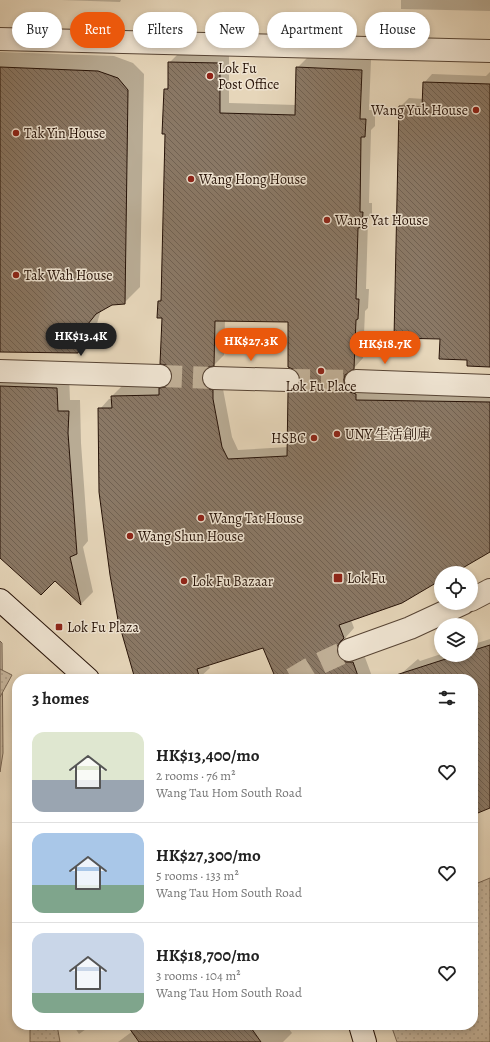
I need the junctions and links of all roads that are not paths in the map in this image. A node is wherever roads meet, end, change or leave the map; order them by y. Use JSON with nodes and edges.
{"nodes":[{"id":1,"x":0,"y":39,"type":"edge"},
{"id":2,"x":490,"y":51,"type":"edge"},
{"id":3,"x":0,"y":372,"type":"edge"},
{"id":4,"x":160,"y":376,"type":"tunnel mouth"},
{"id":5,"x":214,"y":378,"type":"tunnel mouth"},
{"id":6,"x":288,"y":380,"type":"tunnel mouth"},
{"id":7,"x":356,"y":381,"type":"tunnel mouth"},
{"id":8,"x":490,"y":386,"type":"edge"},
{"id":9,"x":490,"y":590,"type":"edge"},
{"id":10,"x":478,"y":596,"type":"edge"},
{"id":11,"x":0,"y":600,"type":"edge"},
{"id":12,"x":449,"y":610,"type":"edge"},
{"id":13,"x":349,"y":650,"type":"tunnel mouth"},
{"id":14,"x":82,"y":674,"type":"edge"},
{"id":15,"x":361,"y":1030,"type":"edge"},
{"id":16,"x":365,"y":1042,"type":"edge"}],
"edges":[{"from":1,"to":2,"type":"street"},
{"from":3,"to":4,"type":"street"},
{"from":5,"to":6,"type":"street"},
{"from":7,"to":8,"type":"street"},
{"from":9,"to":10,"type":"street"},
{"from":11,"to":14,"type":"street"},
{"from":12,"to":13,"type":"street"},
{"from":15,"to":16,"type":"street"}]}
